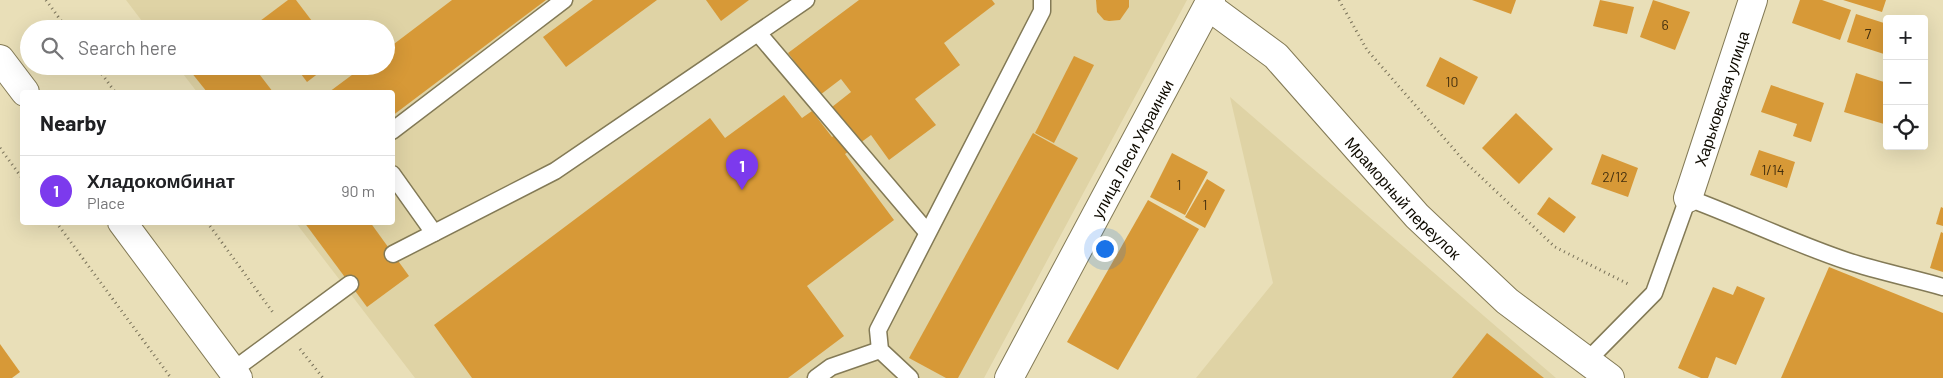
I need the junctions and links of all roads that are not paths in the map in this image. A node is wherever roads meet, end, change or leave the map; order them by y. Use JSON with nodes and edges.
{"nodes":[{"id":1,"x":564,"y":0,"type":"edge"},
{"id":2,"x":806,"y":0,"type":"edge"},
{"id":3,"x":1042,"y":0,"type":"edge"},
{"id":4,"x":1753,"y":0,"type":"edge"},
{"id":5,"x":1210,"y":3,"type":"edge"},
{"id":6,"x":758,"y":33,"type":"junction"},
{"id":7,"x":0,"y":59,"type":"edge"},
{"id":8,"x":23,"y":90,"type":"edge"},
{"id":9,"x":395,"y":129,"type":"edge"},
{"id":10,"x":395,"y":178,"type":"edge"},
{"id":11,"x":1688,"y":198,"type":"junction"},
{"id":12,"x":124,"y":225,"type":"edge"},
{"id":13,"x":927,"y":232,"type":"junction"},
{"id":14,"x":434,"y":233,"type":"junction"},
{"id":15,"x":393,"y":254,"type":"dead end"},
{"id":16,"x":350,"y":284,"type":"dead end"},
{"id":17,"x":1943,"y":286,"type":"edge"},
{"id":18,"x":880,"y":350,"type":"junction"},
{"id":19,"x":1586,"y":362,"type":"junction"},
{"id":20,"x":235,"y":374,"type":"edge"},
{"id":21,"x":816,"y":378,"type":"edge"},
{"id":22,"x":910,"y":378,"type":"edge"},
{"id":23,"x":1009,"y":378,"type":"edge"},
{"id":24,"x":1610,"y":378,"type":"edge"}],
"edges":[{"from":1,"to":9,"type":"lane"},
{"from":2,"to":6,"type":"lane"},
{"from":3,"to":13,"type":"lane"},
{"from":4,"to":11,"type":"street","name":"Харьковская улица"},
{"from":5,"to":19,"type":"street","name":"Мраморный переулок"},
{"from":5,"to":23,"type":"street","name":"улица Леси Украинки"},
{"from":6,"to":13,"type":"lane"},
{"from":6,"to":14,"type":"lane"},
{"from":7,"to":8,"type":"street"},
{"from":10,"to":14,"type":"lane"},
{"from":11,"to":17,"type":"lane"},
{"from":11,"to":19,"type":"lane"},
{"from":12,"to":20,"type":"street"},
{"from":13,"to":18,"type":"lane"},
{"from":14,"to":15,"type":"lane"},
{"from":16,"to":20,"type":"lane"},
{"from":18,"to":21,"type":"lane"},
{"from":18,"to":22,"type":"lane"},
{"from":19,"to":24,"type":"street","name":"Мраморный переулок"}]}
